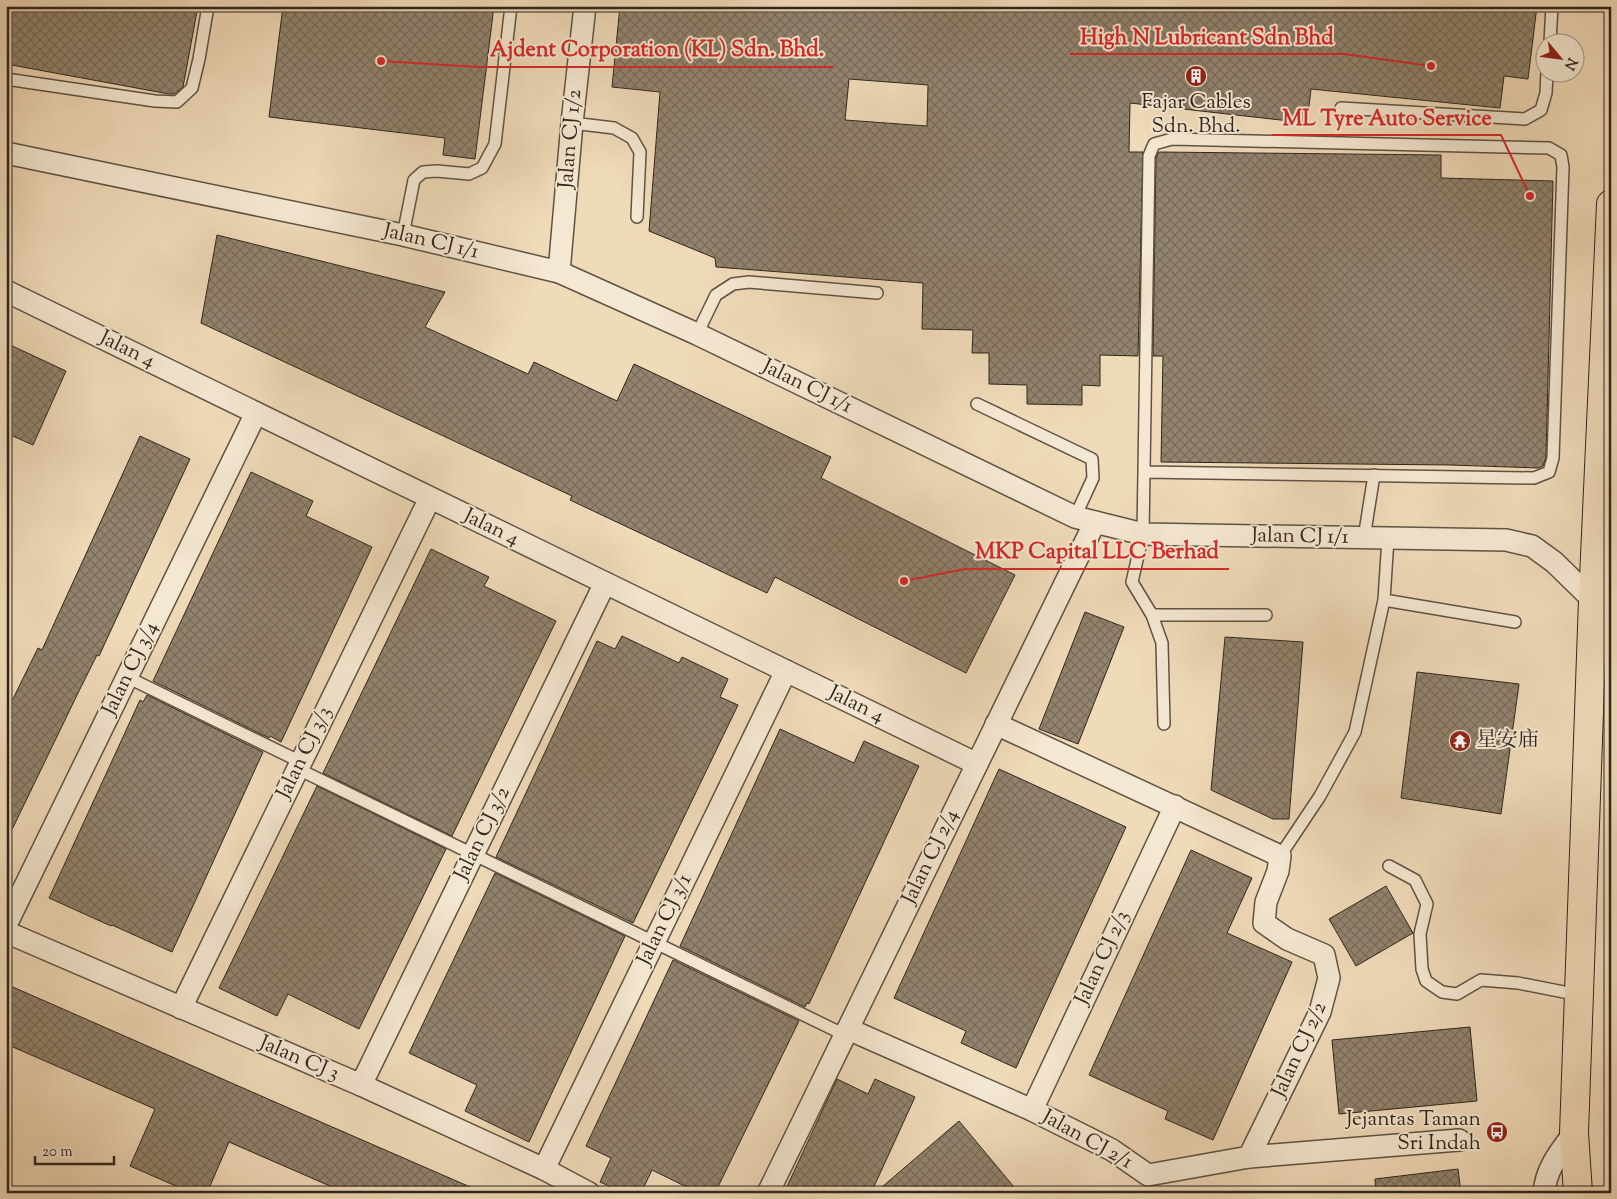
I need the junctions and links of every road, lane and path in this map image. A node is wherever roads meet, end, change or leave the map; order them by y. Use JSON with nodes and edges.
{"nodes":[{"id":1,"x":208,"y":6,"type":"edge"},
{"id":2,"x":511,"y":6,"type":"edge"},
{"id":3,"x":585,"y":6,"type":"edge"},
{"id":4,"x":1552,"y":6,"type":"edge"},
{"id":5,"x":1551,"y":32,"type":"edge"},
{"id":6,"x":6,"y":79,"type":"edge"},
{"id":7,"x":1547,"y":82,"type":"edge"},
{"id":8,"x":1341,"y":108,"type":"dead end"},
{"id":9,"x":572,"y":123,"type":"junction"},
{"id":10,"x":6,"y":153,"type":"edge"},
{"id":11,"x":1611,"y":204,"type":"edge"},
{"id":12,"x":637,"y":217,"type":"dead end"},
{"id":13,"x":403,"y":235,"type":"junction"},
{"id":14,"x":559,"y":272,"type":"junction"},
{"id":15,"x":6,"y":291,"type":"edge"},
{"id":16,"x":878,"y":293,"type":"dead end"},
{"id":17,"x":697,"y":334,"type":"junction"},
{"id":18,"x":977,"y":404,"type":"dead end"},
{"id":19,"x":256,"y":413,"type":"junction"},
{"id":20,"x":1144,"y":472,"type":"junction"},
{"id":21,"x":1374,"y":475,"type":"junction"},
{"id":22,"x":430,"y":498,"type":"junction"},
{"id":23,"x":1085,"y":519,"type":"junction"},
{"id":24,"x":1143,"y":534,"type":"junction"},
{"id":25,"x":1364,"y":538,"type":"junction"},
{"id":26,"x":1388,"y":538,"type":"junction"},
{"id":27,"x":605,"y":583,"type":"junction"},
{"id":28,"x":1384,"y":600,"type":"junction"},
{"id":29,"x":1593,"y":600,"type":"junction"},
{"id":30,"x":1152,"y":615,"type":"junction"},
{"id":31,"x":1266,"y":615,"type":"dead end"},
{"id":32,"x":1515,"y":622,"type":"dead end"},
{"id":33,"x":786,"y":672,"type":"junction"},
{"id":34,"x":127,"y":677,"type":"junction"},
{"id":35,"x":996,"y":724,"type":"junction"},
{"id":36,"x":1164,"y":724,"type":"dead end"},
{"id":37,"x":977,"y":764,"type":"junction"},
{"id":38,"x":300,"y":765,"type":"junction"},
{"id":39,"x":1175,"y":806,"type":"junction"},
{"id":40,"x":473,"y":854,"type":"junction"},
{"id":41,"x":1280,"y":856,"type":"junction"},
{"id":42,"x":1389,"y":866,"type":"dead end"},
{"id":43,"x":6,"y":925,"type":"edge"},
{"id":44,"x":6,"y":932,"type":"edge"},
{"id":45,"x":654,"y":943,"type":"junction"},
{"id":46,"x":1579,"y":995,"type":"junction"},
{"id":47,"x":181,"y":1008,"type":"junction"},
{"id":48,"x":846,"y":1032,"type":"junction"},
{"id":49,"x":360,"y":1085,"type":"junction"},
{"id":50,"x":1032,"y":1110,"type":"junction"},
{"id":51,"x":1574,"y":1133,"type":"junction"},
{"id":52,"x":1458,"y":1140,"type":"dead end"},
{"id":53,"x":1249,"y":1157,"type":"junction"},
{"id":54,"x":544,"y":1169,"type":"junction"},
{"id":55,"x":1151,"y":1184,"type":"edge"},
{"id":56,"x":589,"y":1193,"type":"edge"},
{"id":57,"x":768,"y":1193,"type":"edge"},
{"id":58,"x":1544,"y":1193,"type":"edge"},
{"id":59,"x":1578,"y":1193,"type":"edge"}],
"edges":[{"from":1,"to":6,"type":"lane"},
{"from":2,"to":13,"type":"lane"},
{"from":3,"to":9,"type":"street","name":"Jalan CJ 1/2"},
{"from":4,"to":5,"type":"lane"},
{"from":7,"to":8,"type":"lane"},
{"from":9,"to":12,"type":"lane"},
{"from":9,"to":14,"type":"street","name":"Jalan CJ 1/2"},
{"from":10,"to":13,"type":"street","name":"Jalan CJ 1/1"},
{"from":11,"to":29,"type":"highway"},
{"from":13,"to":14,"type":"street","name":"Jalan CJ 1/1"},
{"from":14,"to":17,"type":"street","name":"Jalan CJ 1/1"},
{"from":15,"to":19,"type":"street","name":"Jalan 4"},
{"from":16,"to":17,"type":"lane"},
{"from":17,"to":23,"type":"street","name":"Jalan CJ 1/1"},
{"from":18,"to":23,"type":"lane"},
{"from":19,"to":22,"type":"street","name":"Jalan 4"},
{"from":19,"to":34,"type":"street","name":"Jalan CJ 3/4"},
{"from":20,"to":21,"type":"lane"},
{"from":20,"to":21,"type":"lane"},
{"from":20,"to":24,"type":"lane"},
{"from":21,"to":25,"type":"lane"},
{"from":22,"to":27,"type":"street","name":"Jalan 4"},
{"from":22,"to":38,"type":"street","name":"Jalan CJ 3/3"},
{"from":23,"to":24,"type":"street","name":"Jalan CJ 1/1"},
{"from":23,"to":35,"type":"street","name":"Jalan CJ 2/4"},
{"from":24,"to":25,"type":"street","name":"Jalan CJ 1/1"},
{"from":24,"to":30,"type":"lane"},
{"from":25,"to":26,"type":"street","name":"Jalan CJ 1/1"},
{"from":26,"to":28,"type":"lane"},
{"from":26,"to":29,"type":"street","name":"Jalan CJ 1/1"},
{"from":27,"to":33,"type":"street","name":"Jalan 4"},
{"from":27,"to":40,"type":"street","name":"Jalan CJ 3/2"},
{"from":28,"to":32,"type":"lane"},
{"from":28,"to":41,"type":"lane"},
{"from":29,"to":46,"type":"highway"},
{"from":30,"to":31,"type":"lane"},
{"from":30,"to":36,"type":"lane"},
{"from":33,"to":37,"type":"street","name":"Jalan 4"},
{"from":33,"to":45,"type":"street","name":"Jalan CJ 3/1"},
{"from":34,"to":38,"type":"lane"},
{"from":34,"to":43,"type":"street","name":"Jalan CJ 3/4"},
{"from":35,"to":37,"type":"street","name":"Jalan CJ 2/4"},
{"from":35,"to":39,"type":"street"},
{"from":37,"to":48,"type":"street","name":"Jalan CJ 2/4"},
{"from":38,"to":40,"type":"lane"},
{"from":38,"to":47,"type":"street","name":"Jalan CJ 3/3"},
{"from":39,"to":41,"type":"street"},
{"from":39,"to":50,"type":"street","name":"Jalan CJ 2/3"},
{"from":40,"to":45,"type":"lane"},
{"from":40,"to":49,"type":"street","name":"Jalan CJ 3/2"},
{"from":41,"to":53,"type":"street","name":"Jalan CJ 2/2"},
{"from":42,"to":46,"type":"lane"},
{"from":44,"to":47,"type":"street","name":"Jalan CJ 3"},
{"from":45,"to":48,"type":"lane"},
{"from":45,"to":54,"type":"street","name":"Jalan CJ 3/1"},
{"from":46,"to":51,"type":"highway"},
{"from":47,"to":49,"type":"street","name":"Jalan CJ 3"},
{"from":48,"to":50,"type":"street","name":"Jalan CJ 2/1"},
{"from":48,"to":57,"type":"street","name":"Jalan CJ 2/4"},
{"from":49,"to":54,"type":"street","name":"Jalan CJ 3"},
{"from":50,"to":55,"type":"street","name":"Jalan CJ 2/1"},
{"from":51,"to":58,"type":"street"},
{"from":51,"to":59,"type":"highway"},
{"from":52,"to":53,"type":"street","name":"Jalan CJ 2/1"},
{"from":53,"to":55,"type":"street","name":"Jalan CJ 2/1"},
{"from":54,"to":56,"type":"street","name":"Jalan CJ 3"}]}
